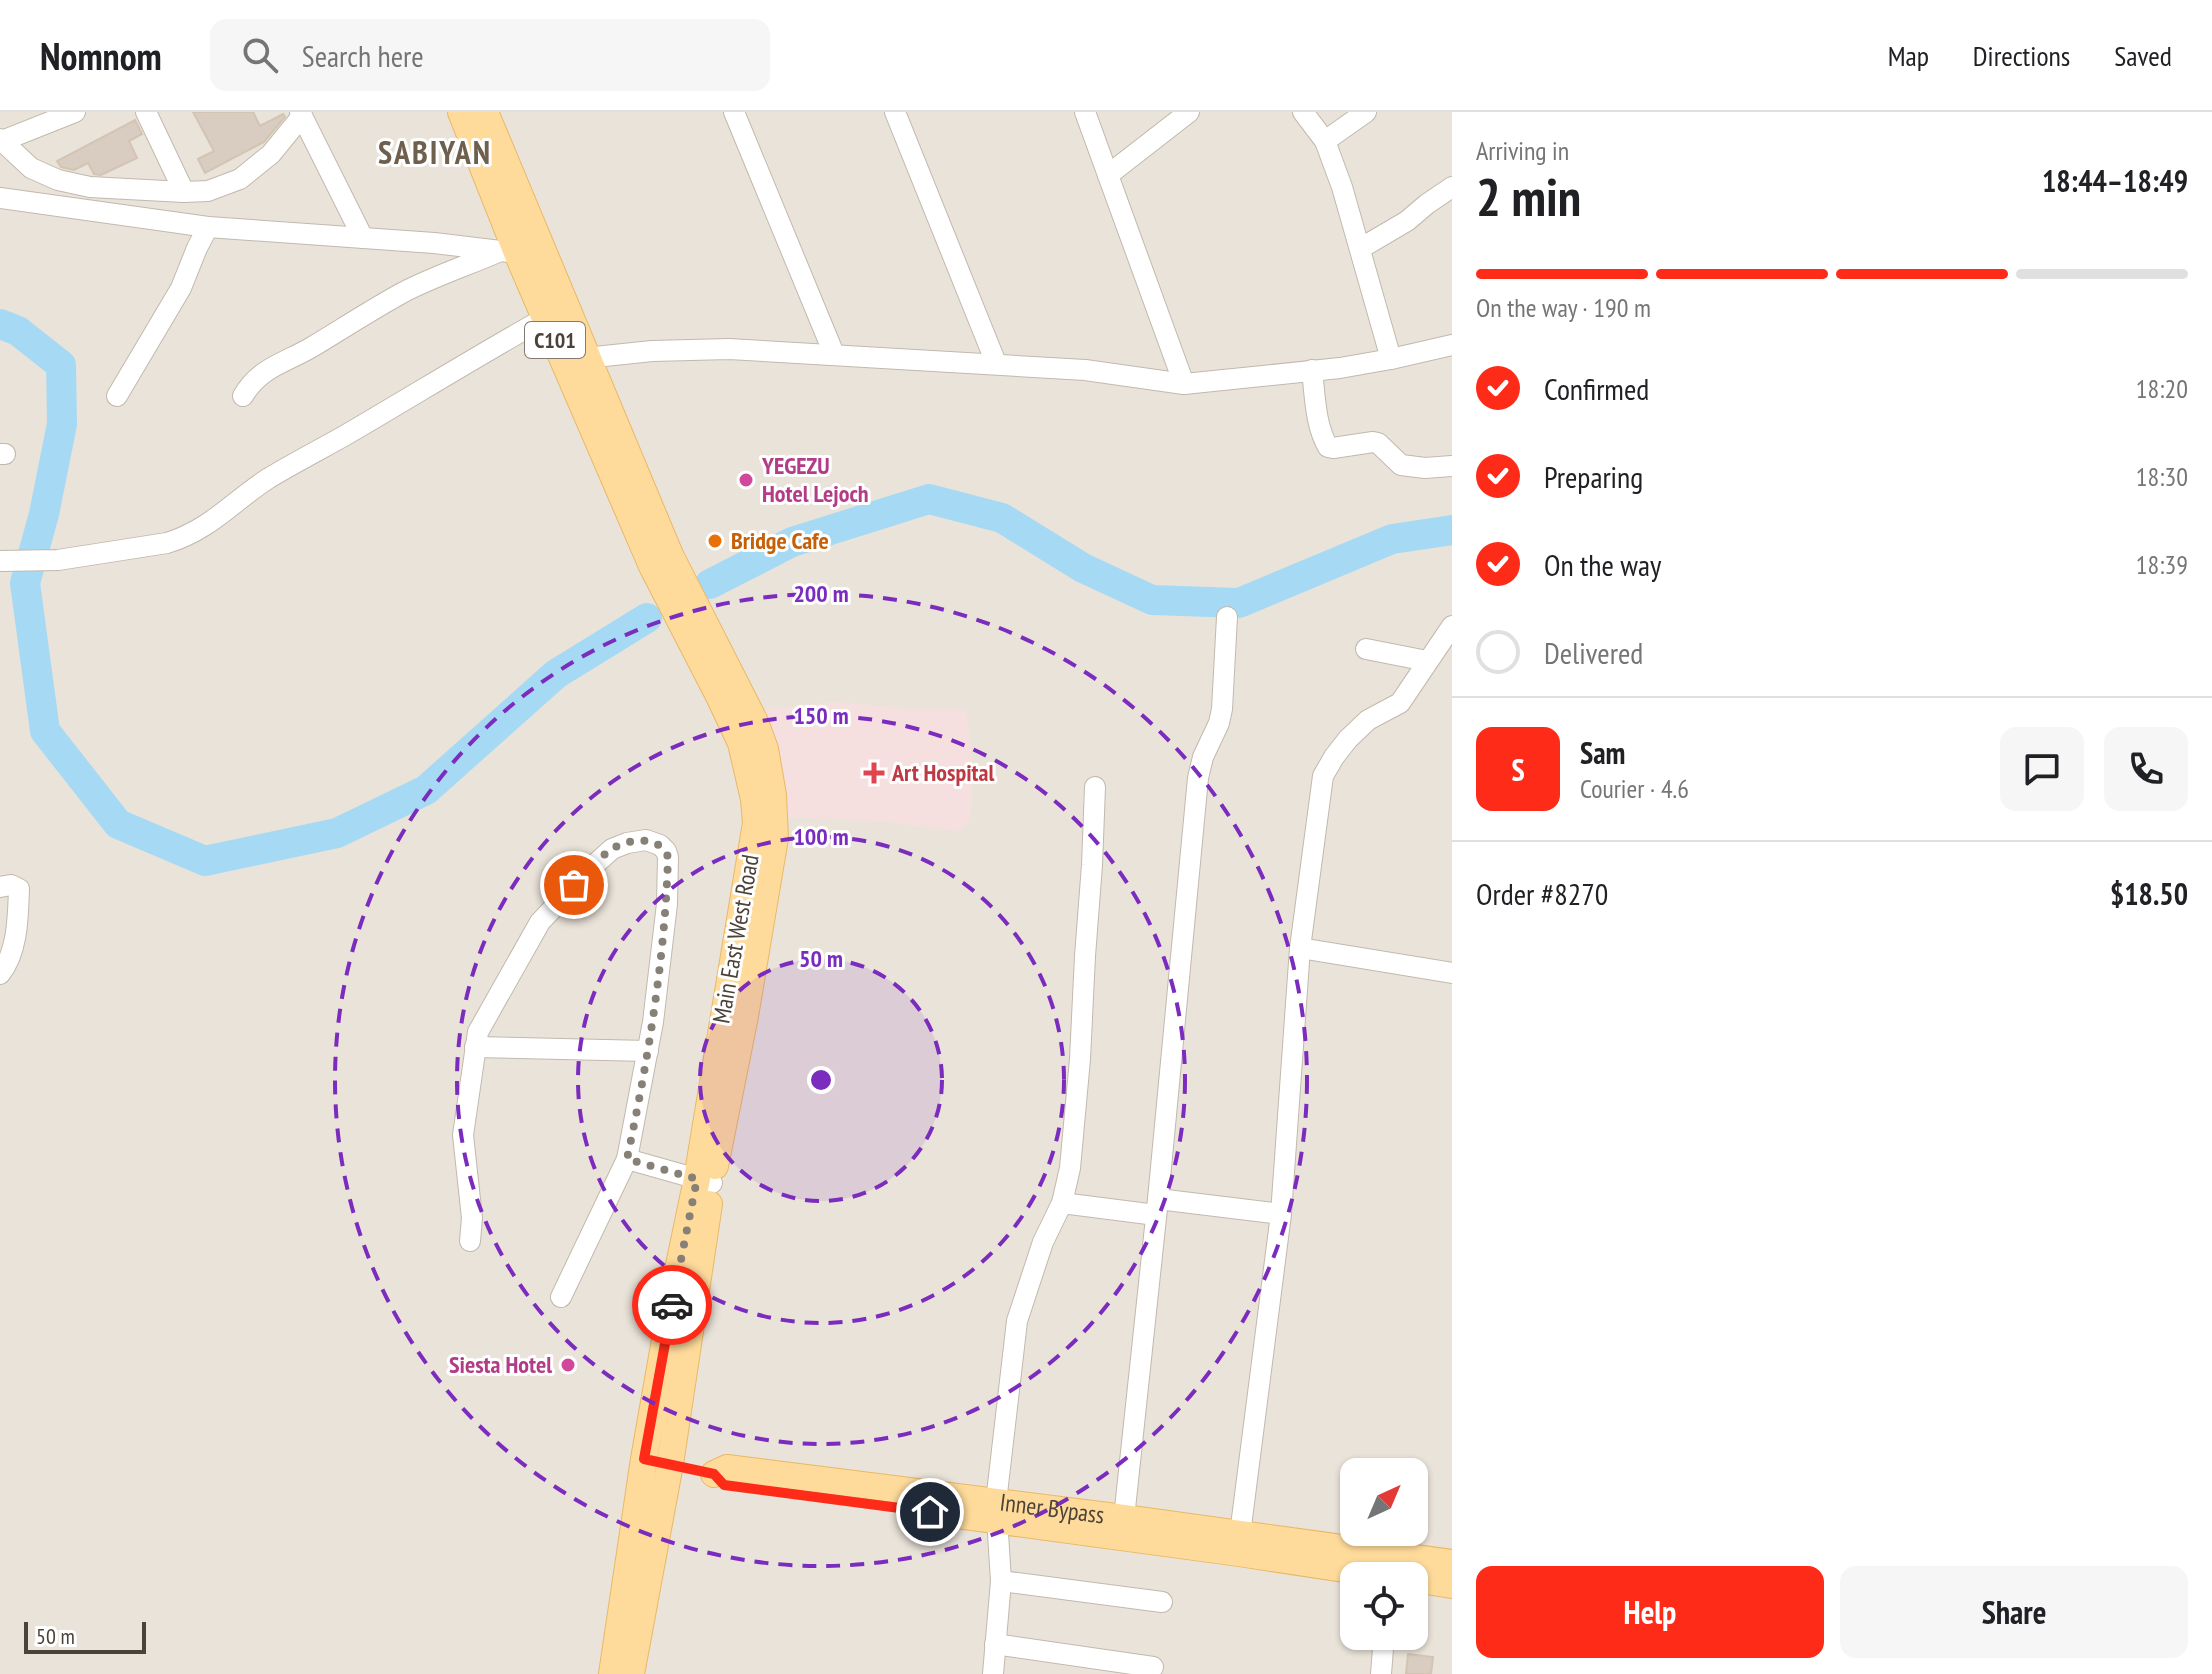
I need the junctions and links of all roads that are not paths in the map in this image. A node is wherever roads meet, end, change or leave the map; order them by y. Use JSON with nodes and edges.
{"nodes":[{"id":1,"x":75,"y":112,"type":"edge"},
{"id":2,"x":146,"y":112,"type":"edge"},
{"id":3,"x":461,"y":112,"type":"edge"},
{"id":4,"x":485,"y":112,"type":"edge"},
{"id":5,"x":734,"y":112,"type":"edge"},
{"id":6,"x":895,"y":112,"type":"edge"},
{"id":7,"x":1085,"y":112,"type":"edge"},
{"id":8,"x":1189,"y":112,"type":"edge"},
{"id":9,"x":1303,"y":112,"type":"edge"},
{"id":10,"x":1366,"y":112,"type":"edge"},
{"id":11,"x":301,"y":114,"type":"edge"},
{"id":12,"x":1,"y":140,"type":"edge"},
{"id":13,"x":1325,"y":141,"type":"junction"},
{"id":14,"x":1108,"y":175,"type":"junction"},
{"id":15,"x":1452,"y":187,"type":"edge"},
{"id":16,"x":184,"y":192,"type":"junction"},
{"id":17,"x":0,"y":198,"type":"edge"},
{"id":18,"x":208,"y":227,"type":"junction"},
{"id":19,"x":363,"y":238,"type":"junction"},
{"id":20,"x":1361,"y":248,"type":"junction"},
{"id":21,"x":508,"y":252,"type":"junction"},
{"id":22,"x":545,"y":318,"type":"junction"},
{"id":23,"x":1452,"y":345,"type":"edge"},
{"id":24,"x":834,"y":354,"type":"junction"},
{"id":25,"x":575,"y":359,"type":"junction"},
{"id":26,"x":1391,"y":359,"type":"junction"},
{"id":27,"x":996,"y":363,"type":"junction"},
{"id":28,"x":1312,"y":370,"type":"junction"},
{"id":29,"x":1184,"y":384,"type":"junction"},
{"id":30,"x":117,"y":396,"type":"dead end"},
{"id":31,"x":243,"y":396,"type":"dead end"},
{"id":32,"x":1452,"y":466,"type":"edge"},
{"id":33,"x":0,"y":561,"type":"edge"},
{"id":34,"x":1227,"y":617,"type":"dead end"},
{"id":35,"x":1452,"y":626,"type":"edge"},
{"id":36,"x":1366,"y":649,"type":"dead end"},
{"id":37,"x":1427,"y":661,"type":"junction"},
{"id":38,"x":1095,"y":787,"type":"dead end"},
{"id":39,"x":0,"y":887,"type":"edge"},
{"id":40,"x":1300,"y":948,"type":"junction"},
{"id":41,"x":1452,"y":973,"type":"edge"},
{"id":42,"x":0,"y":974,"type":"edge"},
{"id":43,"x":475,"y":1047,"type":"junction"},
{"id":44,"x":648,"y":1051,"type":"junction"},
{"id":45,"x":627,"y":1159,"type":"junction"},
{"id":46,"x":704,"y":1181,"type":"junction"},
{"id":47,"x":1062,"y":1203,"type":"junction"},
{"id":48,"x":1157,"y":1207,"type":"junction"},
{"id":49,"x":1281,"y":1214,"type":"junction"},
{"id":50,"x":470,"y":1241,"type":"dead end"},
{"id":51,"x":561,"y":1297,"type":"dead end"},
{"id":52,"x":657,"y":1462,"type":"junction"},
{"id":53,"x":996,"y":1511,"type":"junction"},
{"id":54,"x":1124,"y":1518,"type":"junction"},
{"id":55,"x":1240,"y":1534,"type":"junction"},
{"id":56,"x":1360,"y":1562,"type":"edge"},
{"id":57,"x":1452,"y":1563,"type":"edge"},
{"id":58,"x":1340,"y":1564,"type":"edge"},
{"id":59,"x":1428,"y":1565,"type":"edge"},
{"id":60,"x":1001,"y":1581,"type":"junction"},
{"id":61,"x":1428,"y":1581,"type":"edge"},
{"id":62,"x":1452,"y":1585,"type":"edge"},
{"id":63,"x":1162,"y":1602,"type":"dead end"},
{"id":64,"x":995,"y":1644,"type":"junction"},
{"id":65,"x":1383,"y":1650,"type":"edge"},
{"id":66,"x":1153,"y":1667,"type":"dead end"},
{"id":67,"x":612,"y":1674,"type":"edge"},
{"id":68,"x":631,"y":1674,"type":"edge"},
{"id":69,"x":993,"y":1674,"type":"edge"},
{"id":70,"x":1381,"y":1674,"type":"edge"}],
"edges":[{"from":1,"to":12,"type":"street"},
{"from":2,"to":16,"type":"street"},
{"from":3,"to":21,"type":"main road","name":"Main East West Road","number":"C101"},
{"from":4,"to":25,"type":"main road","name":"Main East West Road","number":"C101"},
{"from":5,"to":24,"type":"street"},
{"from":6,"to":27,"type":"street"},
{"from":7,"to":14,"type":"street"},
{"from":8,"to":14,"type":"street"},
{"from":9,"to":13,"type":"street"},
{"from":10,"to":13,"type":"street"},
{"from":11,"to":16,"type":"street"},
{"from":11,"to":19,"type":"street"},
{"from":12,"to":16,"type":"street"},
{"from":13,"to":20,"type":"street"},
{"from":14,"to":29,"type":"street"},
{"from":15,"to":20,"type":"street"},
{"from":17,"to":18,"type":"street"},
{"from":18,"to":19,"type":"street"},
{"from":18,"to":30,"type":"street"},
{"from":19,"to":21,"type":"street"},
{"from":20,"to":26,"type":"street"},
{"from":21,"to":22,"type":"main road","name":"Main East West Road","number":"C101"},
{"from":21,"to":31,"type":"street"},
{"from":22,"to":25,"type":"main road","name":"Main East West Road","number":"C101"},
{"from":22,"to":33,"type":"street"},
{"from":23,"to":26,"type":"street"},
{"from":24,"to":25,"type":"street"},
{"from":24,"to":27,"type":"street"},
{"from":25,"to":46,"type":"main road","name":"Main East West Road","number":"C101"},
{"from":26,"to":28,"type":"street"},
{"from":27,"to":29,"type":"street"},
{"from":28,"to":29,"type":"street"},
{"from":28,"to":32,"type":"street"},
{"from":34,"to":48,"type":"street"},
{"from":35,"to":37,"type":"street"},
{"from":36,"to":37,"type":"street"},
{"from":37,"to":40,"type":"street"},
{"from":38,"to":47,"type":"street"},
{"from":39,"to":42,"type":"street"},
{"from":40,"to":41,"type":"street"},
{"from":40,"to":49,"type":"street"},
{"from":43,"to":44,"type":"street"},
{"from":43,"to":44,"type":"street"},
{"from":43,"to":50,"type":"street"},
{"from":44,"to":45,"type":"street"},
{"from":45,"to":46,"type":"street"},
{"from":45,"to":51,"type":"street"},
{"from":46,"to":52,"type":"main road","name":"Main East West Road"},
{"from":47,"to":48,"type":"street"},
{"from":47,"to":53,"type":"street"},
{"from":48,"to":49,"type":"street"},
{"from":48,"to":54,"type":"street"},
{"from":49,"to":55,"type":"street"},
{"from":52,"to":53,"type":"main road","name":"Inner Bypass"},
{"from":52,"to":67,"type":"main road","name":"Main East West Road"},
{"from":52,"to":68,"type":"main road","name":"Main East West Road"},
{"from":53,"to":54,"type":"main road","name":"Inner Bypass"},
{"from":53,"to":58,"type":"main road","name":"Inner Bypass"},
{"from":53,"to":60,"type":"street"},
{"from":54,"to":55,"type":"main road","name":"Inner Bypass"},
{"from":55,"to":56,"type":"main road","name":"Inner Bypass"},
{"from":57,"to":59,"type":"main road","name":"Inner Bypass"},
{"from":60,"to":63,"type":"street"},
{"from":60,"to":64,"type":"street"},
{"from":61,"to":62,"type":"main road"},
{"from":64,"to":66,"type":"street"},
{"from":64,"to":69,"type":"street"},
{"from":65,"to":70,"type":"street"}]}
